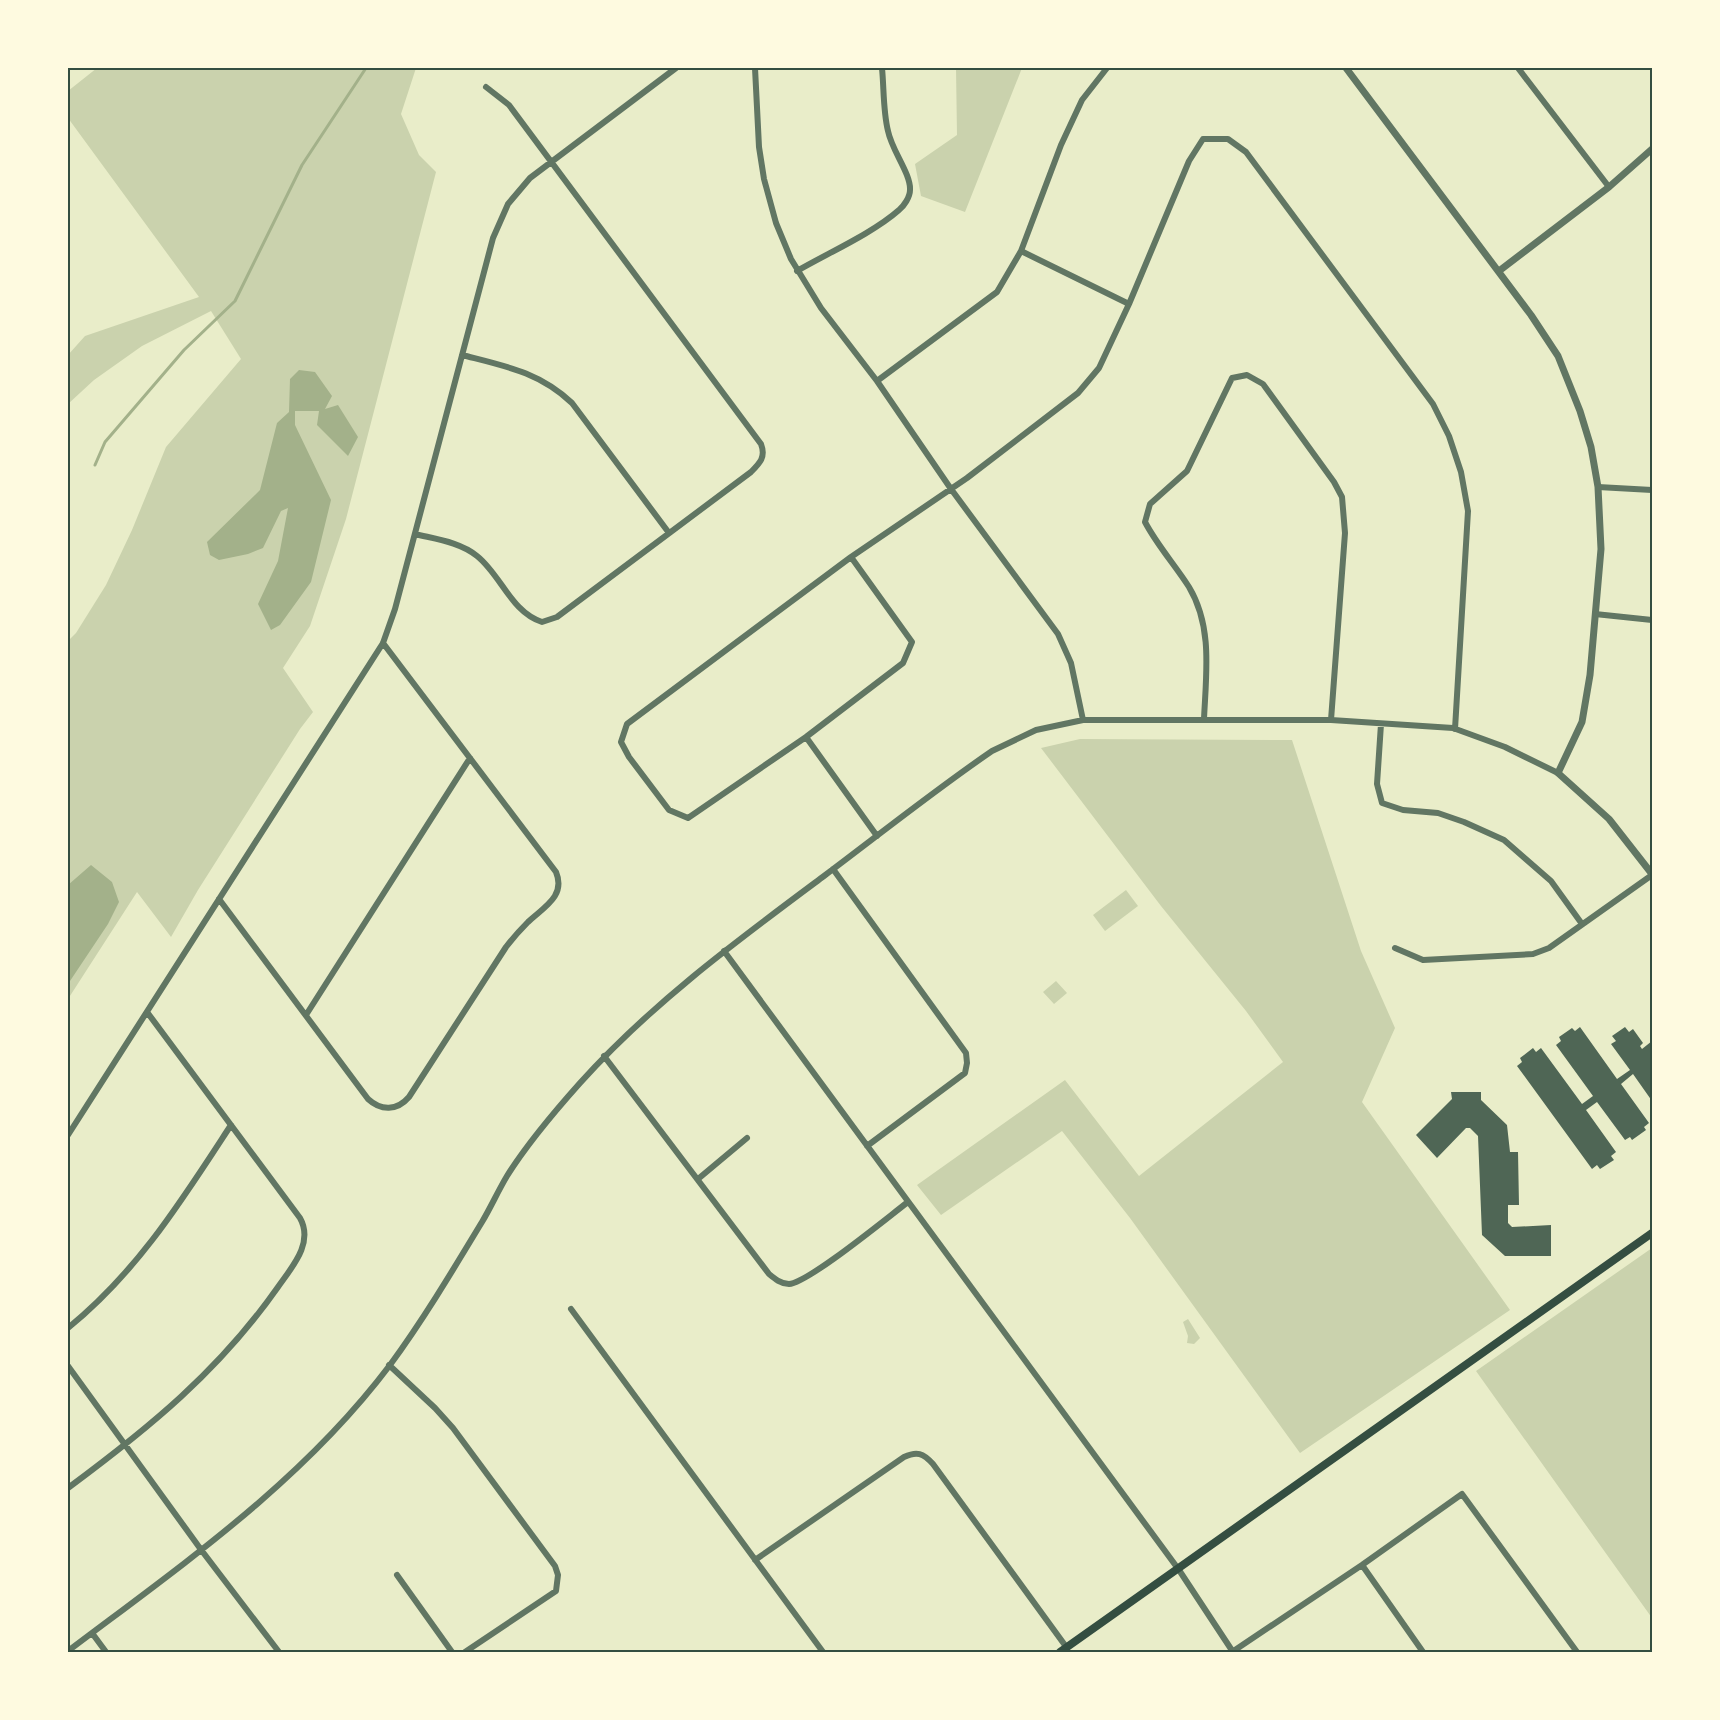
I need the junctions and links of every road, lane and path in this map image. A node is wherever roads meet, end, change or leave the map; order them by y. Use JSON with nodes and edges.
{"nodes":[{"id":1,"x":676,"y":68,"type":"edge"},
{"id":2,"x":755,"y":68,"type":"edge"},
{"id":3,"x":882,"y":68,"type":"edge"},
{"id":4,"x":1107,"y":68,"type":"edge"},
{"id":5,"x":1346,"y":68,"type":"edge"},
{"id":6,"x":1518,"y":68,"type":"edge"},
{"id":7,"x":486,"y":87,"type":"dead end"},
{"id":8,"x":1653,"y":149,"type":"edge"},
{"id":9,"x":551,"y":161,"type":"junction"},
{"id":10,"x":1609,"y":187,"type":"junction"},
{"id":11,"x":1021,"y":251,"type":"junction"},
{"id":12,"x":797,"y":271,"type":"junction"},
{"id":13,"x":1498,"y":271,"type":"junction"},
{"id":14,"x":1129,"y":304,"type":"junction"},
{"id":15,"x":462,"y":355,"type":"junction"},
{"id":16,"x":877,"y":381,"type":"junction"},
{"id":17,"x":1598,"y":487,"type":"junction"},
{"id":18,"x":951,"y":489,"type":"junction"},
{"id":19,"x":1653,"y":490,"type":"edge"},
{"id":20,"x":669,"y":533,"type":"junction"},
{"id":21,"x":415,"y":534,"type":"junction"},
{"id":22,"x":851,"y":557,"type":"junction"},
{"id":23,"x":1595,"y":614,"type":"junction"},
{"id":24,"x":1653,"y":620,"type":"edge"},
{"id":25,"x":383,"y":643,"type":"junction"},
{"id":26,"x":1204,"y":719,"type":"junction"},
{"id":27,"x":1083,"y":720,"type":"junction"},
{"id":28,"x":1331,"y":720,"type":"junction"},
{"id":29,"x":1381,"y":724,"type":"junction"},
{"id":30,"x":1455,"y":729,"type":"junction"},
{"id":31,"x":806,"y":737,"type":"junction"},
{"id":32,"x":470,"y":758,"type":"junction"},
{"id":33,"x":1558,"y":772,"type":"junction"},
{"id":34,"x":878,"y":836,"type":"junction"},
{"id":35,"x":833,"y":869,"type":"junction"},
{"id":36,"x":1653,"y":874,"type":"edge"},
{"id":37,"x":219,"y":899,"type":"junction"},
{"id":38,"x":1582,"y":924,"type":"junction"},
{"id":39,"x":1395,"y":948,"type":"dead end"},
{"id":40,"x":724,"y":951,"type":"junction"},
{"id":41,"x":147,"y":1012,"type":"junction"},
{"id":42,"x":306,"y":1015,"type":"junction"},
{"id":43,"x":604,"y":1056,"type":"junction"},
{"id":44,"x":231,"y":1125,"type":"junction"},
{"id":45,"x":68,"y":1135,"type":"edge"},
{"id":46,"x":747,"y":1138,"type":"dead end"},
{"id":47,"x":867,"y":1146,"type":"junction"},
{"id":48,"x":698,"y":1179,"type":"junction"},
{"id":49,"x":908,"y":1202,"type":"junction"},
{"id":50,"x":1653,"y":1233,"type":"edge"},
{"id":51,"x":572,"y":1309,"type":"dead end"},
{"id":52,"x":68,"y":1328,"type":"edge"},
{"id":53,"x":389,"y":1365,"type":"junction"},
{"id":54,"x":68,"y":1366,"type":"edge"},
{"id":55,"x":126,"y":1445,"type":"junction"},
{"id":56,"x":68,"y":1488,"type":"edge"},
{"id":57,"x":202,"y":1551,"type":"junction"},
{"id":58,"x":755,"y":1560,"type":"junction"},
{"id":59,"x":1362,"y":1565,"type":"junction"},
{"id":60,"x":1179,"y":1570,"type":"junction"},
{"id":61,"x":397,"y":1575,"type":"dead end"},
{"id":62,"x":92,"y":1633,"type":"junction"},
{"id":63,"x":1064,"y":1650,"type":"edge"},
{"id":64,"x":68,"y":1651,"type":"edge"},
{"id":65,"x":1232,"y":1652,"type":"edge"},
{"id":66,"x":106,"y":1653,"type":"edge"},
{"id":67,"x":279,"y":1653,"type":"edge"},
{"id":68,"x":452,"y":1653,"type":"edge"},
{"id":69,"x":465,"y":1653,"type":"edge"},
{"id":70,"x":823,"y":1653,"type":"edge"},
{"id":71,"x":1423,"y":1653,"type":"edge"},
{"id":72,"x":1576,"y":1653,"type":"edge"}],
"edges":[{"from":1,"to":9,"type":"street"},
{"from":2,"to":12,"type":"street"},
{"from":3,"to":12,"type":"street"},
{"from":4,"to":11,"type":"street"},
{"from":5,"to":13,"type":"street"},
{"from":6,"to":10,"type":"street"},
{"from":7,"to":9,"type":"street"},
{"from":8,"to":10,"type":"street"},
{"from":9,"to":15,"type":"street"},
{"from":9,"to":20,"type":"street"},
{"from":10,"to":13,"type":"street"},
{"from":11,"to":14,"type":"street"},
{"from":11,"to":16,"type":"street"},
{"from":12,"to":16,"type":"street"},
{"from":13,"to":17,"type":"street"},
{"from":14,"to":18,"type":"street"},
{"from":14,"to":30,"type":"street"},
{"from":15,"to":20,"type":"street"},
{"from":15,"to":21,"type":"street"},
{"from":16,"to":18,"type":"street"},
{"from":17,"to":19,"type":"street"},
{"from":17,"to":23,"type":"street"},
{"from":18,"to":22,"type":"street"},
{"from":18,"to":27,"type":"street"},
{"from":20,"to":21,"type":"street"},
{"from":21,"to":25,"type":"street"},
{"from":22,"to":31,"type":"street"},
{"from":22,"to":31,"type":"street"},
{"from":23,"to":24,"type":"street"},
{"from":23,"to":33,"type":"street"},
{"from":25,"to":32,"type":"street"},
{"from":25,"to":37,"type":"street"},
{"from":26,"to":27,"type":"street"},
{"from":26,"to":28,"type":"street"},
{"from":26,"to":28,"type":"street"},
{"from":27,"to":34,"type":"street"},
{"from":28,"to":29,"type":"street"},
{"from":29,"to":30,"type":"street"},
{"from":29,"to":38,"type":"street"},
{"from":30,"to":33,"type":"street"},
{"from":31,"to":34,"type":"street"},
{"from":32,"to":42,"type":"street"},
{"from":32,"to":42,"type":"street"},
{"from":33,"to":36,"type":"street"},
{"from":34,"to":35,"type":"street"},
{"from":35,"to":40,"type":"street"},
{"from":35,"to":47,"type":"street"},
{"from":36,"to":38,"type":"street"},
{"from":37,"to":41,"type":"street"},
{"from":37,"to":42,"type":"street"},
{"from":38,"to":39,"type":"street"},
{"from":40,"to":43,"type":"street"},
{"from":40,"to":47,"type":"street"},
{"from":41,"to":44,"type":"street"},
{"from":41,"to":45,"type":"street"},
{"from":43,"to":48,"type":"street"},
{"from":43,"to":53,"type":"street"},
{"from":44,"to":52,"type":"street"},
{"from":44,"to":55,"type":"street"},
{"from":46,"to":48,"type":"street"},
{"from":47,"to":49,"type":"street"},
{"from":48,"to":49,"type":"street"},
{"from":49,"to":60,"type":"street"},
{"from":50,"to":60,"type":"main road"},
{"from":51,"to":58,"type":"street"},
{"from":53,"to":57,"type":"street"},
{"from":53,"to":69,"type":"street"},
{"from":54,"to":55,"type":"street"},
{"from":55,"to":56,"type":"street"},
{"from":55,"to":57,"type":"street"},
{"from":57,"to":62,"type":"street"},
{"from":57,"to":67,"type":"street"},
{"from":58,"to":63,"type":"street"},
{"from":58,"to":70,"type":"street"},
{"from":59,"to":65,"type":"street"},
{"from":59,"to":71,"type":"street"},
{"from":59,"to":72,"type":"street"},
{"from":60,"to":63,"type":"main road"},
{"from":60,"to":65,"type":"street"},
{"from":61,"to":68,"type":"street"},
{"from":62,"to":64,"type":"street"},
{"from":62,"to":66,"type":"street"}]}
